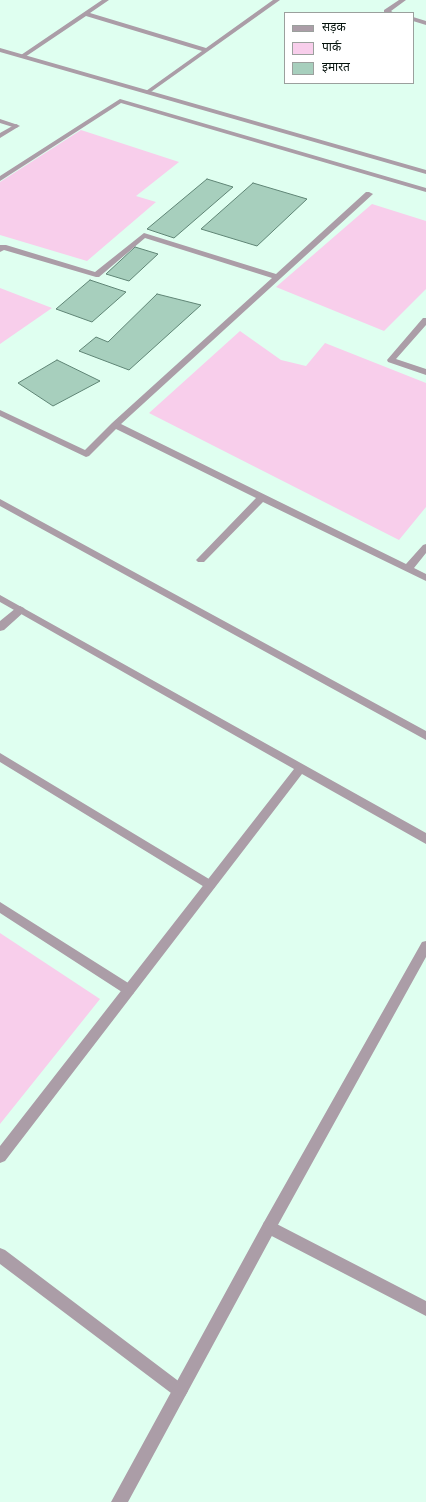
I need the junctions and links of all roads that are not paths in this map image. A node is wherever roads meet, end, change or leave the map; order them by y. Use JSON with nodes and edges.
{"nodes":[{"id":1,"x":106,"y":0,"type":"edge"},
{"id":2,"x":277,"y":0,"type":"edge"},
{"id":3,"x":403,"y":0,"type":"edge"},
{"id":4,"x":389,"y":12,"type":"edge"},
{"id":5,"x":86,"y":14,"type":"junction"},
{"id":6,"x":414,"y":19,"type":"edge"},
{"id":7,"x":426,"y":23,"type":"edge"},
{"id":8,"x":0,"y":50,"type":"edge"},
{"id":9,"x":207,"y":50,"type":"junction"},
{"id":10,"x":23,"y":56,"type":"junction"},
{"id":11,"x":148,"y":92,"type":"junction"},
{"id":12,"x":0,"y":121,"type":"edge"},
{"id":13,"x":0,"y":136,"type":"edge"},
{"id":14,"x":426,"y":172,"type":"edge"},
{"id":15,"x":0,"y":179,"type":"edge"},
{"id":16,"x":426,"y":190,"type":"edge"},
{"id":17,"x":369,"y":194,"type":"dead end"},
{"id":18,"x":0,"y":250,"type":"edge"},
{"id":19,"x":277,"y":277,"type":"junction"},
{"id":20,"x":426,"y":320,"type":"edge"},
{"id":21,"x":426,"y":372,"type":"edge"},
{"id":22,"x":0,"y":413,"type":"edge"},
{"id":23,"x":116,"y":425,"type":"junction"},
{"id":24,"x":262,"y":497,"type":"junction"},
{"id":25,"x":0,"y":502,"type":"edge"},
{"id":26,"x":426,"y":547,"type":"edge"},
{"id":27,"x":201,"y":560,"type":"dead end"},
{"id":28,"x":407,"y":569,"type":"junction"},
{"id":29,"x":426,"y":578,"type":"edge"},
{"id":30,"x":0,"y":598,"type":"edge"},
{"id":31,"x":20,"y":610,"type":"junction"},
{"id":32,"x":0,"y":627,"type":"edge"},
{"id":33,"x":426,"y":736,"type":"edge"},
{"id":34,"x":0,"y":757,"type":"edge"},
{"id":35,"x":301,"y":768,"type":"junction"},
{"id":36,"x":426,"y":839,"type":"edge"},
{"id":37,"x":210,"y":886,"type":"junction"},
{"id":38,"x":0,"y":908,"type":"edge"},
{"id":39,"x":426,"y":946,"type":"edge"},
{"id":40,"x":129,"y":990,"type":"junction"},
{"id":41,"x":0,"y":1157,"type":"edge"},
{"id":42,"x":269,"y":1227,"type":"junction"},
{"id":43,"x":0,"y":1256,"type":"edge"},
{"id":44,"x":426,"y":1309,"type":"edge"},
{"id":45,"x":180,"y":1391,"type":"junction"},
{"id":46,"x":119,"y":1502,"type":"edge"}],
"edges":[{"from":1,"to":5,"type":"street"},
{"from":2,"to":9,"type":"street"},
{"from":3,"to":4,"type":"street"},
{"from":5,"to":9,"type":"street"},
{"from":5,"to":10,"type":"street"},
{"from":6,"to":7,"type":"street"},
{"from":8,"to":10,"type":"street"},
{"from":9,"to":11,"type":"street"},
{"from":10,"to":11,"type":"street"},
{"from":11,"to":14,"type":"street"},
{"from":12,"to":13,"type":"street"},
{"from":15,"to":16,"type":"street"},
{"from":17,"to":19,"type":"street"},
{"from":18,"to":19,"type":"street"},
{"from":19,"to":23,"type":"street"},
{"from":20,"to":21,"type":"street"},
{"from":22,"to":23,"type":"street"},
{"from":23,"to":24,"type":"street"},
{"from":24,"to":27,"type":"street"},
{"from":24,"to":28,"type":"street"},
{"from":25,"to":33,"type":"street"},
{"from":26,"to":28,"type":"street"},
{"from":28,"to":29,"type":"street"},
{"from":30,"to":31,"type":"street"},
{"from":31,"to":32,"type":"street"},
{"from":31,"to":35,"type":"street"},
{"from":34,"to":37,"type":"street"},
{"from":35,"to":36,"type":"street"},
{"from":35,"to":37,"type":"street"},
{"from":37,"to":40,"type":"street"},
{"from":38,"to":40,"type":"street"},
{"from":39,"to":42,"type":"street"},
{"from":40,"to":41,"type":"street"},
{"from":42,"to":44,"type":"street"},
{"from":42,"to":45,"type":"street"},
{"from":43,"to":45,"type":"street"},
{"from":45,"to":46,"type":"street"}]}
